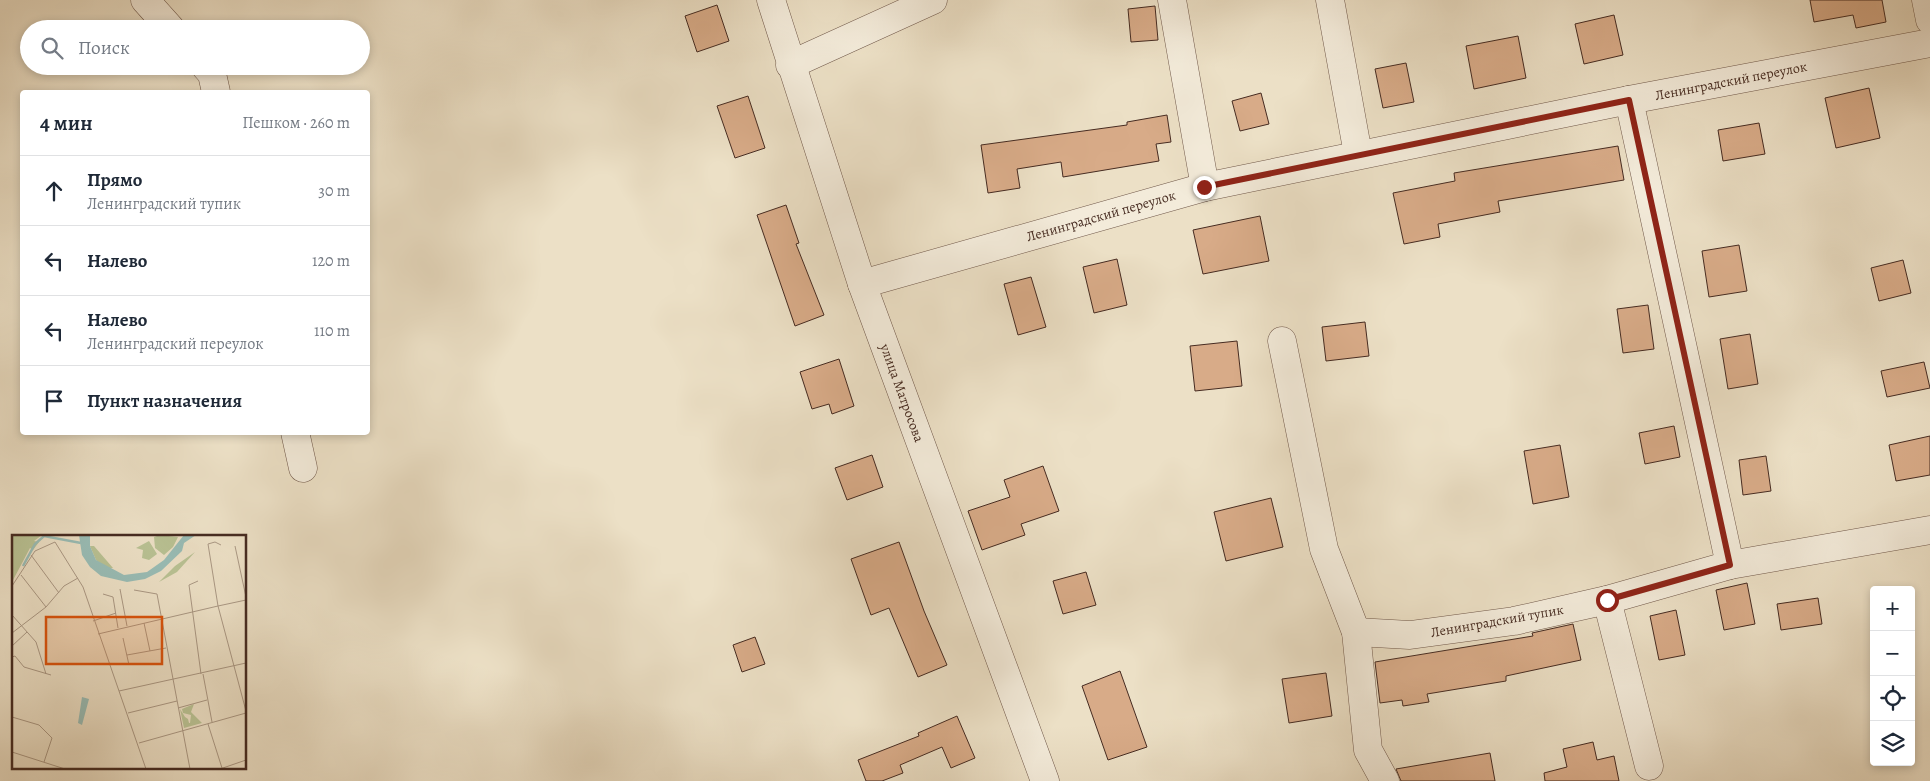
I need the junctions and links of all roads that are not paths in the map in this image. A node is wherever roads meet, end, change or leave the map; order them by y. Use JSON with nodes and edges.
{"nodes":[{"id":1,"x":145,"y":0,"type":"edge"},
{"id":2,"x":771,"y":0,"type":"edge"},
{"id":3,"x":933,"y":0,"type":"edge"},
{"id":4,"x":1172,"y":0,"type":"edge"},
{"id":5,"x":1330,"y":0,"type":"edge"},
{"id":6,"x":1926,"y":0,"type":"edge"},
{"id":7,"x":163,"y":20,"type":"edge"},
{"id":8,"x":1930,"y":20,"type":"edge"},
{"id":9,"x":1930,"y":43,"type":"edge"},
{"id":10,"x":790,"y":64,"type":"junction"},
{"id":11,"x":212,"y":75,"type":"edge"},
{"id":12,"x":216,"y":90,"type":"edge"},
{"id":13,"x":1629,"y":100,"type":"junction"},
{"id":14,"x":1358,"y":154,"type":"junction"},
{"id":15,"x":1204,"y":187,"type":"junction"},
{"id":16,"x":862,"y":284,"type":"junction"},
{"id":17,"x":1282,"y":341,"type":"dead end"},
{"id":18,"x":295,"y":435,"type":"edge"},
{"id":19,"x":303,"y":468,"type":"dead end"},
{"id":20,"x":1930,"y":530,"type":"edge"},
{"id":21,"x":1730,"y":565,"type":"junction"},
{"id":22,"x":1607,"y":600,"type":"junction"},
{"id":23,"x":1356,"y":632,"type":"junction"},
{"id":24,"x":1650,"y":766,"type":"dead end"},
{"id":25,"x":1045,"y":781,"type":"edge"},
{"id":26,"x":1385,"y":781,"type":"edge"}],
"edges":[{"from":1,"to":7,"type":"street"},
{"from":2,"to":10,"type":"street","name":"улица Матросова"},
{"from":3,"to":10,"type":"street"},
{"from":4,"to":15,"type":"street"},
{"from":5,"to":14,"type":"street"},
{"from":6,"to":8,"type":"street"},
{"from":9,"to":13,"type":"street","name":"Ленинградский переулок"},
{"from":10,"to":16,"type":"street","name":"улица Матросова"},
{"from":11,"to":12,"type":"street"},
{"from":13,"to":14,"type":"street","name":"Ленинградский переулок"},
{"from":13,"to":21,"type":"street"},
{"from":14,"to":15,"type":"street","name":"Ленинградский переулок"},
{"from":15,"to":16,"type":"street","name":"Ленинградский переулок"},
{"from":16,"to":25,"type":"street","name":"улица Матросова"},
{"from":17,"to":23,"type":"street"},
{"from":18,"to":19,"type":"street"},
{"from":20,"to":21,"type":"street","name":"Ленинградский тупик"},
{"from":21,"to":22,"type":"street","name":"Ленинградский тупик"},
{"from":22,"to":23,"type":"street","name":"Ленинградский тупик"},
{"from":22,"to":24,"type":"street"},
{"from":23,"to":26,"type":"street"}]}
